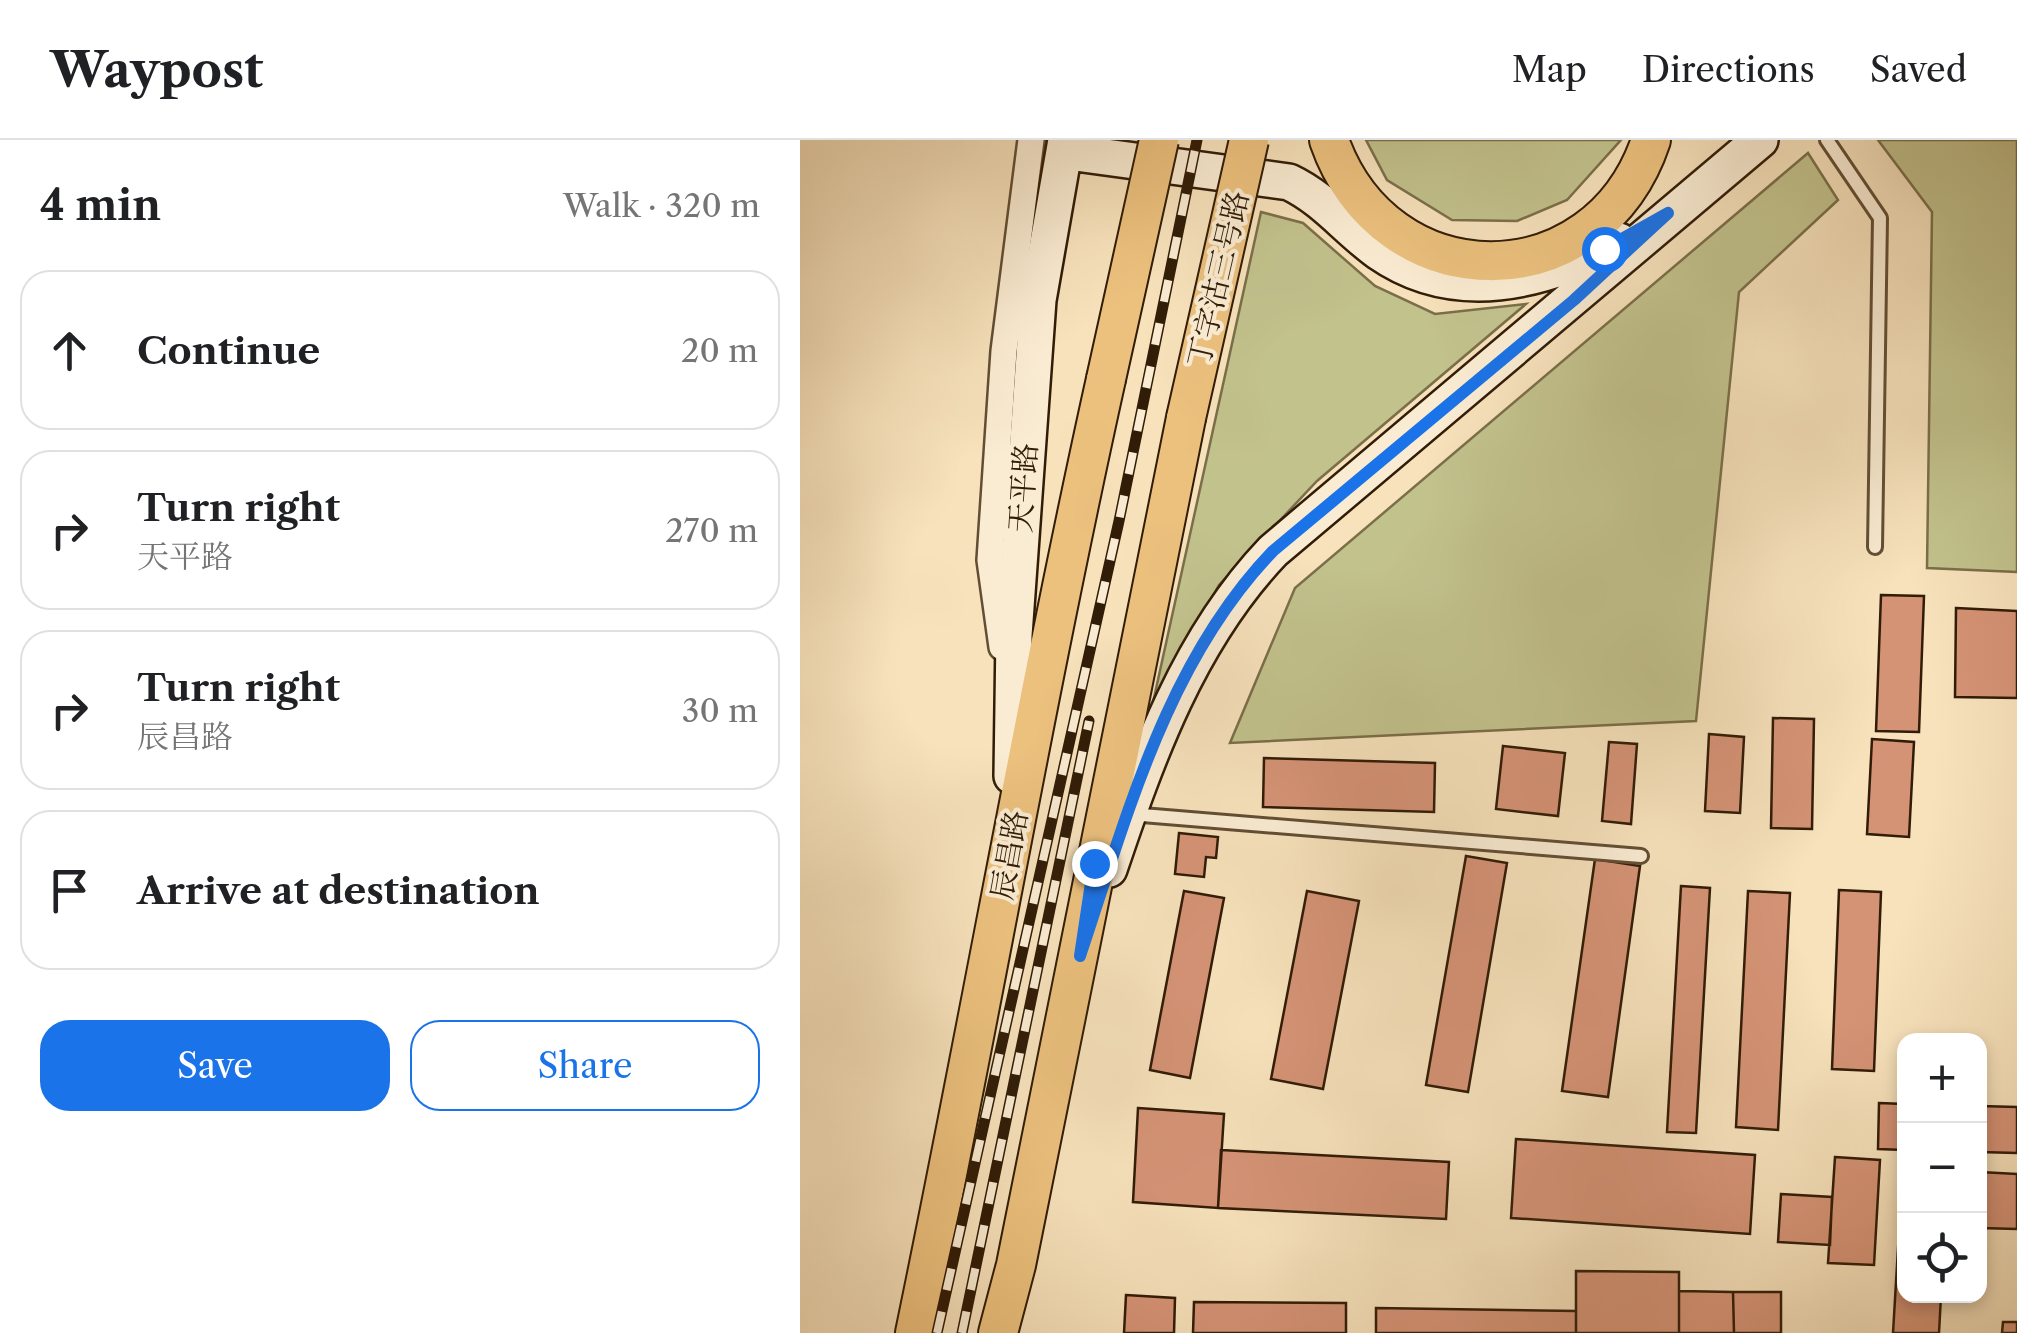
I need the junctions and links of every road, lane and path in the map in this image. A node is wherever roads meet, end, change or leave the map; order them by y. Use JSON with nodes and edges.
{"nodes":[{"id":1,"x":1031,"y":140,"type":"edge"},
{"id":2,"x":1068,"y":140,"type":"edge"},
{"id":3,"x":1138,"y":140,"type":"edge"},
{"id":4,"x":1159,"y":140,"type":"edge"},
{"id":5,"x":1249,"y":140,"type":"edge"},
{"id":6,"x":1330,"y":140,"type":"edge"},
{"id":7,"x":1651,"y":140,"type":"edge"},
{"id":8,"x":1760,"y":140,"type":"edge"},
{"id":9,"x":1827,"y":140,"type":"edge"},
{"id":10,"x":1668,"y":213,"type":"junction"},
{"id":11,"x":1106,"y":378,"type":"junction"},
{"id":12,"x":1875,"y":546,"type":"dead end"},
{"id":13,"x":1014,"y":733,"type":"junction"},
{"id":14,"x":1127,"y":814,"type":"junction"},
{"id":15,"x":1010,"y":839,"type":"junction"},
{"id":16,"x":1641,"y":856,"type":"dead end"},
{"id":17,"x":1080,"y":956,"type":"junction"},
{"id":18,"x":916,"y":1333,"type":"edge"},
{"id":19,"x":998,"y":1333,"type":"edge"}],
"edges":[{"from":1,"to":13,"type":"street"},
{"from":2,"to":10,"type":"street"},
{"from":2,"to":13,"type":"street","name":"天平路"},
{"from":3,"to":11,"type":"main road","bridge":true},
{"from":4,"to":11,"type":"main road","bridge":true},
{"from":5,"to":17,"type":"main road","name":"丁字沽三号路","bridge":true},
{"from":6,"to":7,"type":"main road"},
{"from":8,"to":10,"type":"street"},
{"from":9,"to":12,"type":"lane"},
{"from":10,"to":14,"type":"street"},
{"from":11,"to":15,"type":"main road","name":"辰昌路"},
{"from":13,"to":15,"type":"street","name":"天平路"},
{"from":14,"to":16,"type":"lane"},
{"from":14,"to":17,"type":"street"},
{"from":15,"to":18,"type":"main road","name":"辰昌路"},
{"from":17,"to":19,"type":"main road"}]}
